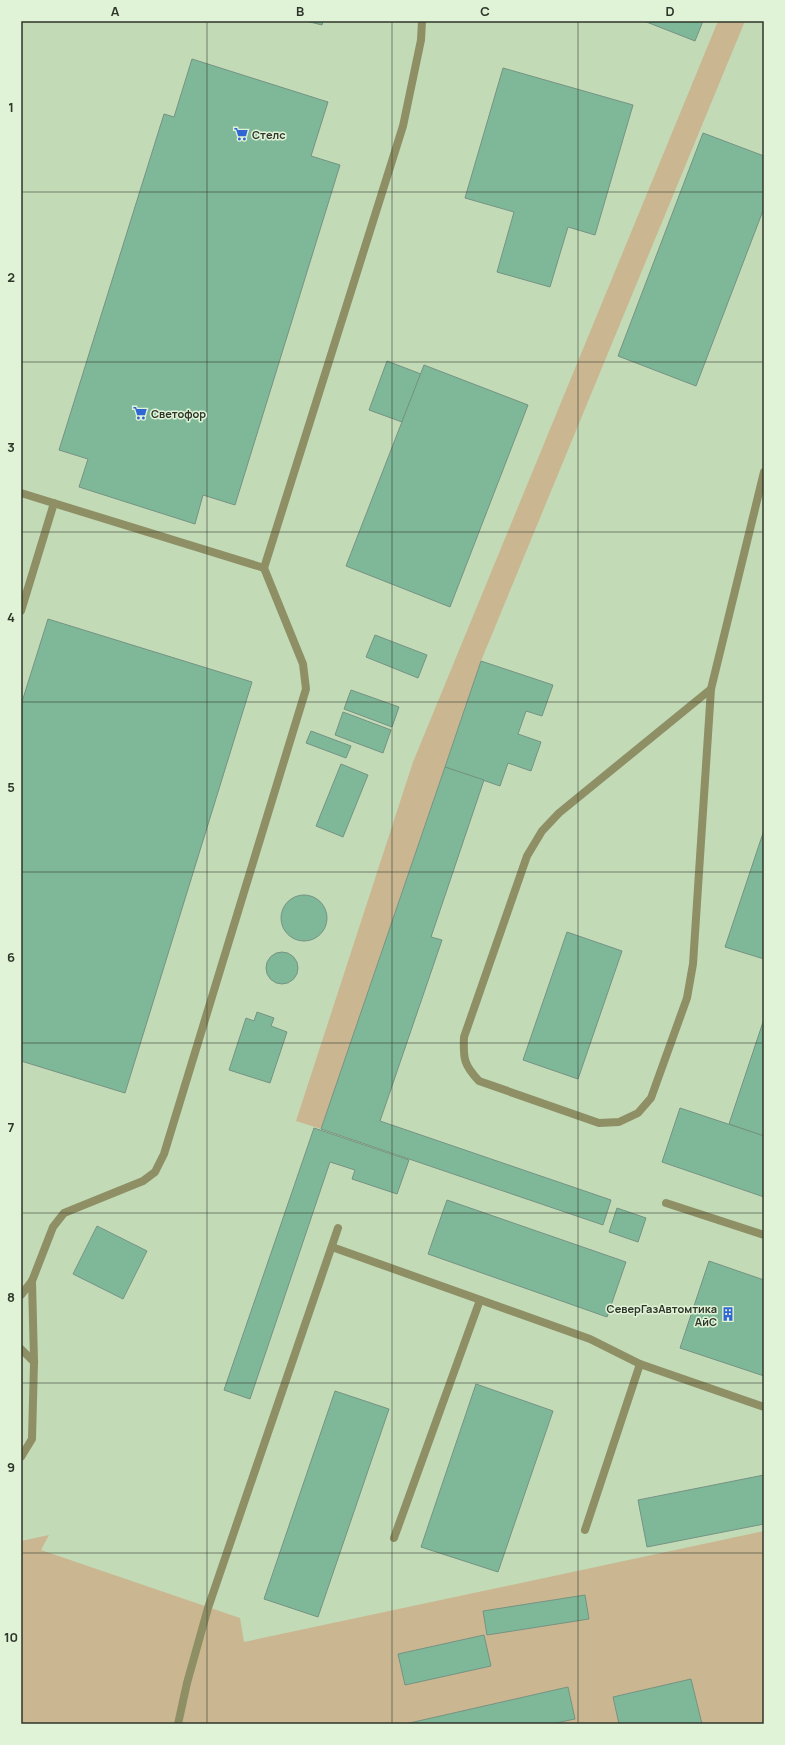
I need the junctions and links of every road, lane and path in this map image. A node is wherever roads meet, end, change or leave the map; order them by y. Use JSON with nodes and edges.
{"nodes":[{"id":1,"x":422,"y":21,"type":"edge"},
{"id":2,"x":764,"y":472,"type":"edge"},
{"id":3,"x":21,"y":493,"type":"edge"},
{"id":4,"x":54,"y":503,"type":"junction"},
{"id":5,"x":264,"y":568,"type":"junction"},
{"id":6,"x":21,"y":611,"type":"edge"},
{"id":7,"x":711,"y":689,"type":"junction"},
{"id":8,"x":666,"y":1203,"type":"dead end"},
{"id":9,"x":338,"y":1228,"type":"dead end"},
{"id":10,"x":764,"y":1235,"type":"edge"},
{"id":11,"x":332,"y":1247,"type":"junction"},
{"id":12,"x":32,"y":1281,"type":"junction"},
{"id":13,"x":21,"y":1295,"type":"edge"},
{"id":14,"x":480,"y":1300,"type":"junction"},
{"id":15,"x":21,"y":1348,"type":"edge"},
{"id":16,"x":34,"y":1362,"type":"junction"},
{"id":17,"x":640,"y":1364,"type":"junction"},
{"id":18,"x":764,"y":1407,"type":"edge"},
{"id":19,"x":21,"y":1457,"type":"edge"},
{"id":20,"x":585,"y":1530,"type":"dead end"},
{"id":21,"x":394,"y":1538,"type":"dead end"},
{"id":22,"x":178,"y":1724,"type":"edge"}],
"edges":[{"from":1,"to":5,"type":"lane"},
{"from":2,"to":7,"type":"lane"},
{"from":3,"to":4,"type":"lane"},
{"from":4,"to":5,"type":"lane"},
{"from":4,"to":6,"type":"lane"},
{"from":5,"to":12,"type":"lane"},
{"from":7,"to":7,"type":"lane"},
{"from":8,"to":10,"type":"lane"},
{"from":9,"to":11,"type":"lane"},
{"from":11,"to":14,"type":"lane"},
{"from":11,"to":22,"type":"lane"},
{"from":12,"to":13,"type":"lane"},
{"from":12,"to":16,"type":"lane"},
{"from":14,"to":17,"type":"lane"},
{"from":14,"to":21,"type":"lane"},
{"from":15,"to":16,"type":"lane"},
{"from":16,"to":19,"type":"lane"},
{"from":17,"to":18,"type":"lane"},
{"from":17,"to":20,"type":"lane"}]}
